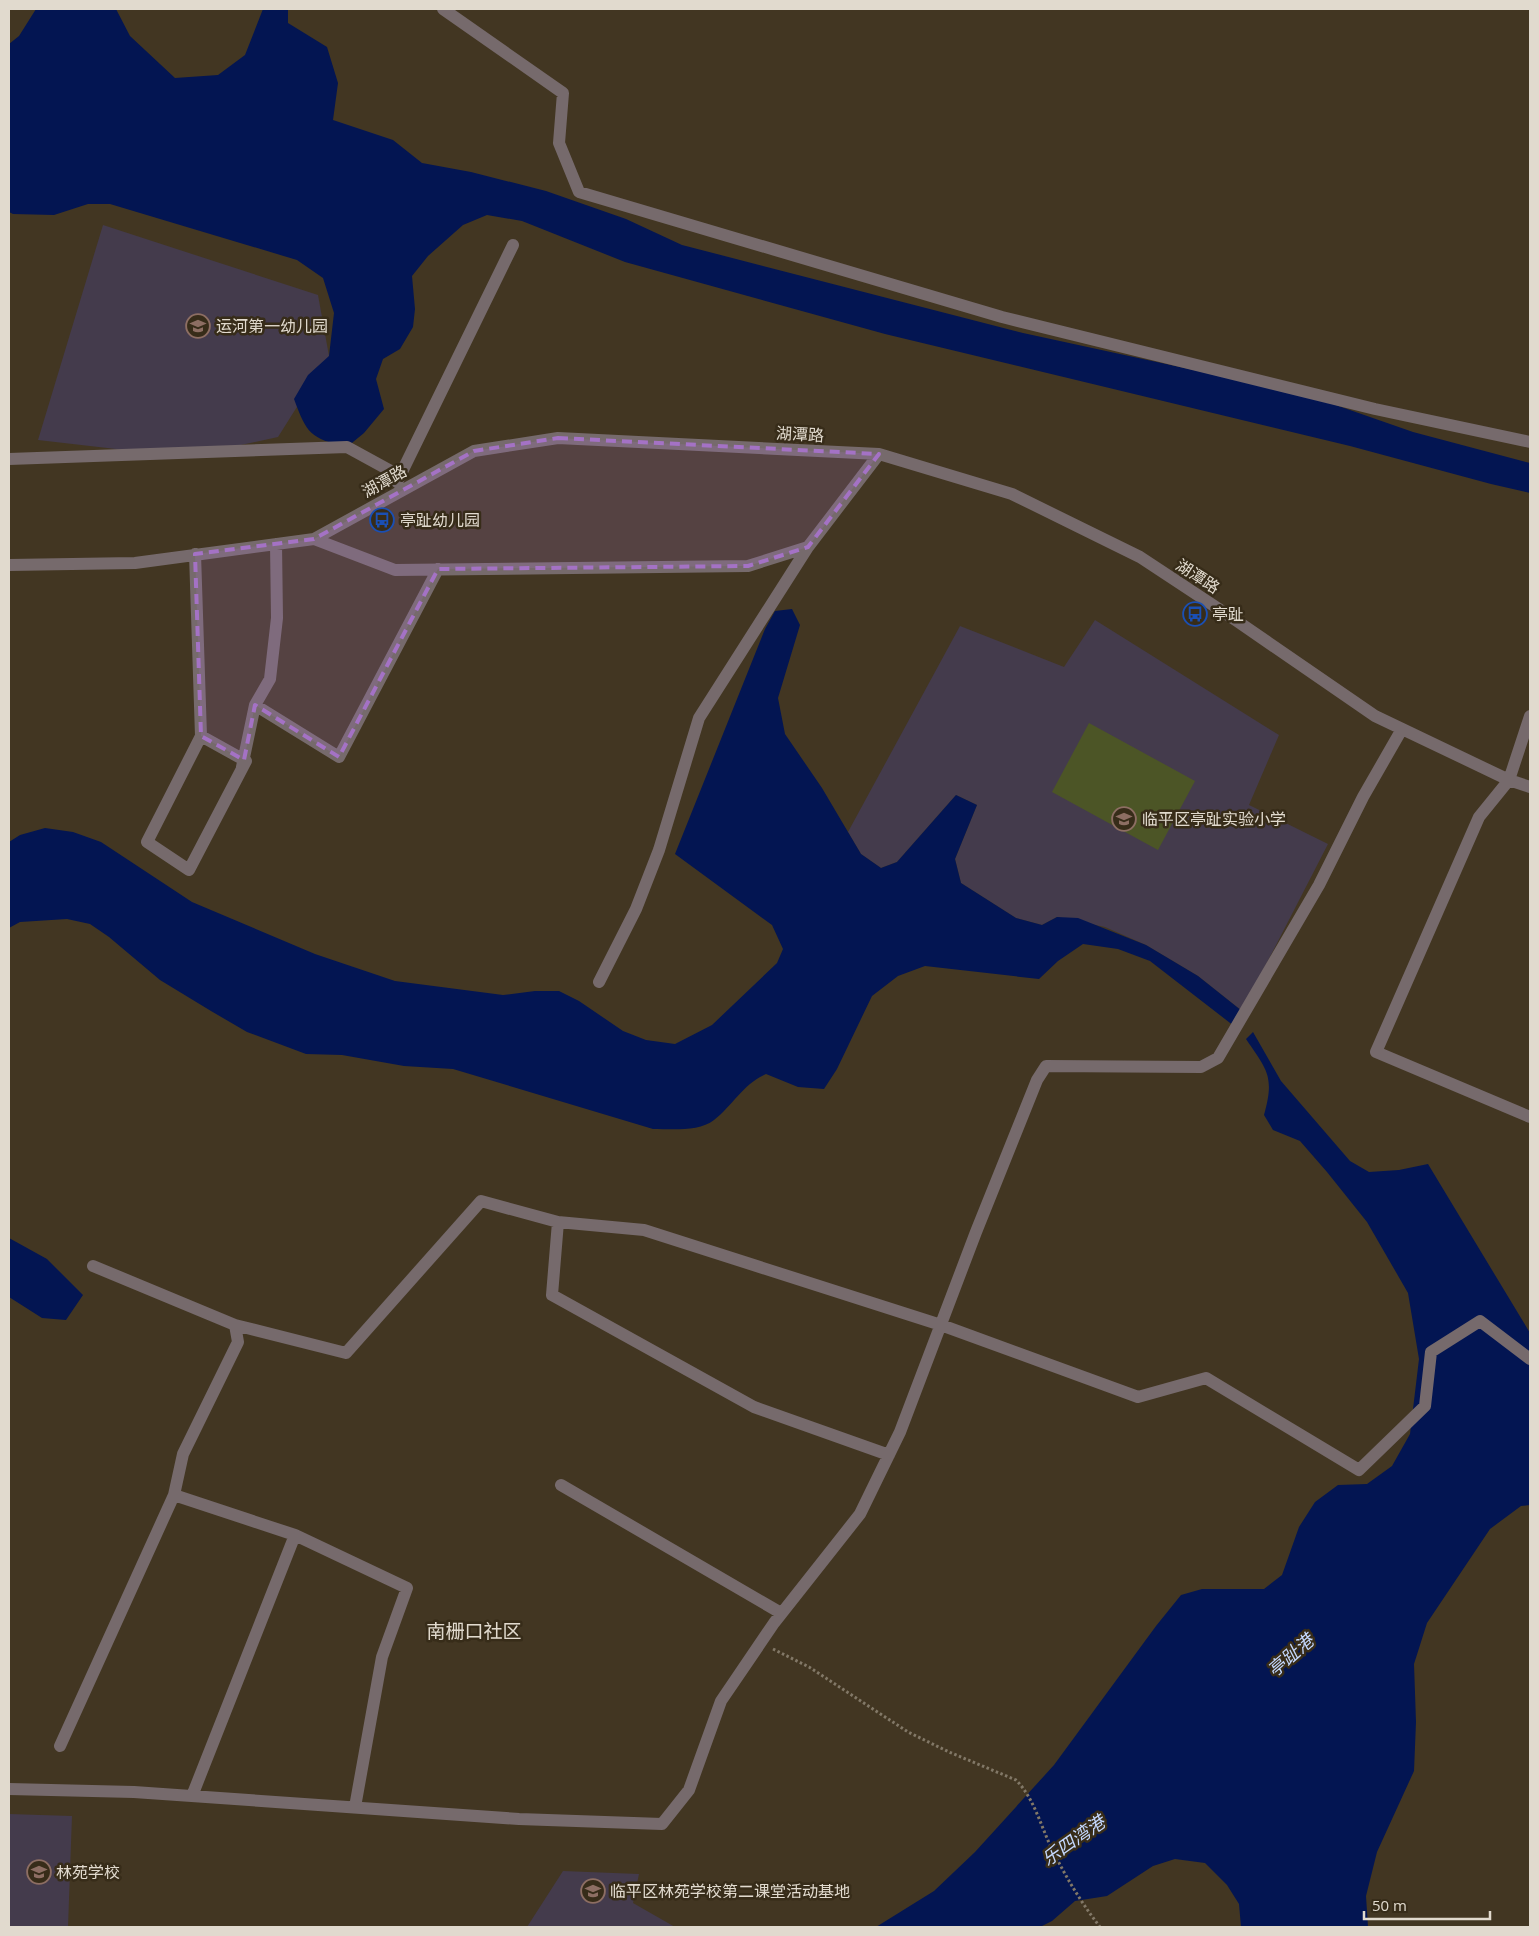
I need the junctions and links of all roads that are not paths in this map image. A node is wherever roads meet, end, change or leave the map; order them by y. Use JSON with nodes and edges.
{"nodes":[{"id":1,"x":443,"y":9,"type":"edge"},
{"id":2,"x":513,"y":245,"type":"dead end"},
{"id":3,"x":1530,"y":442,"type":"edge"},
{"id":4,"x":879,"y":454,"type":"junction"},
{"id":5,"x":9,"y":459,"type":"edge"},
{"id":6,"x":400,"y":476,"type":"junction"},
{"id":7,"x":390,"y":496,"type":"junction"},
{"id":8,"x":314,"y":538,"type":"junction"},
{"id":9,"x":276,"y":544,"type":"junction"},
{"id":10,"x":808,"y":547,"type":"junction"},
{"id":11,"x":195,"y":554,"type":"junction"},
{"id":12,"x":9,"y":565,"type":"edge"},
{"id":13,"x":438,"y":570,"type":"junction"},
{"id":14,"x":255,"y":705,"type":"junction"},
{"id":15,"x":1530,"y":716,"type":"edge"},
{"id":16,"x":1402,"y":729,"type":"junction"},
{"id":17,"x":201,"y":736,"type":"junction"},
{"id":18,"x":242,"y":766,"type":"junction"},
{"id":19,"x":1509,"y":780,"type":"junction"},
{"id":20,"x":1530,"y":787,"type":"edge"},
{"id":21,"x":599,"y":982,"type":"dead end"},
{"id":22,"x":1530,"y":1117,"type":"edge"},
{"id":23,"x":558,"y":1222,"type":"junction"},
{"id":24,"x":93,"y":1266,"type":"dead end"},
{"id":25,"x":235,"y":1325,"type":"junction"},
{"id":26,"x":941,"y":1325,"type":"junction"},
{"id":27,"x":1530,"y":1359,"type":"edge"},
{"id":28,"x":889,"y":1455,"type":"junction"},
{"id":29,"x":561,"y":1485,"type":"dead end"},
{"id":30,"x":174,"y":1495,"type":"junction"},
{"id":31,"x":296,"y":1535,"type":"junction"},
{"id":32,"x":781,"y":1613,"type":"junction"},
{"id":33,"x":60,"y":1746,"type":"dead end"},
{"id":34,"x":9,"y":1789,"type":"edge"},
{"id":35,"x":192,"y":1796,"type":"junction"},
{"id":36,"x":355,"y":1807,"type":"junction"}],
"edges":[{"from":1,"to":3,"type":"street"},
{"from":2,"to":6,"type":"street"},
{"from":4,"to":7,"type":"street","name":"湖潭路"},
{"from":4,"to":10,"type":"street"},
{"from":4,"to":16,"type":"street","name":"湖潭路"},
{"from":5,"to":6,"type":"street"},
{"from":6,"to":7,"type":"street"},
{"from":7,"to":8,"type":"street","name":"湖潭路"},
{"from":8,"to":9,"type":"street","name":"湖潭路"},
{"from":8,"to":13,"type":"street"},
{"from":9,"to":11,"type":"street","name":"湖潭路"},
{"from":9,"to":14,"type":"street"},
{"from":10,"to":13,"type":"street"},
{"from":10,"to":21,"type":"street"},
{"from":11,"to":12,"type":"street","name":"湖潭路"},
{"from":11,"to":17,"type":"street"},
{"from":13,"to":14,"type":"street"},
{"from":14,"to":18,"type":"street"},
{"from":15,"to":19,"type":"street"},
{"from":16,"to":19,"type":"street","name":"湖潭路"},
{"from":16,"to":26,"type":"street"},
{"from":17,"to":18,"type":"street"},
{"from":17,"to":18,"type":"street"},
{"from":19,"to":20,"type":"street","name":"湖潭路"},
{"from":19,"to":22,"type":"street"},
{"from":23,"to":25,"type":"street"},
{"from":23,"to":26,"type":"street"},
{"from":23,"to":28,"type":"street"},
{"from":24,"to":25,"type":"street"},
{"from":25,"to":30,"type":"street"},
{"from":26,"to":27,"type":"street"},
{"from":26,"to":28,"type":"street"},
{"from":28,"to":32,"type":"street"},
{"from":29,"to":32,"type":"street"},
{"from":30,"to":31,"type":"street"},
{"from":30,"to":33,"type":"street"},
{"from":31,"to":35,"type":"street"},
{"from":31,"to":36,"type":"street"},
{"from":32,"to":36,"type":"street"},
{"from":34,"to":35,"type":"street"},
{"from":35,"to":36,"type":"street"}]}
